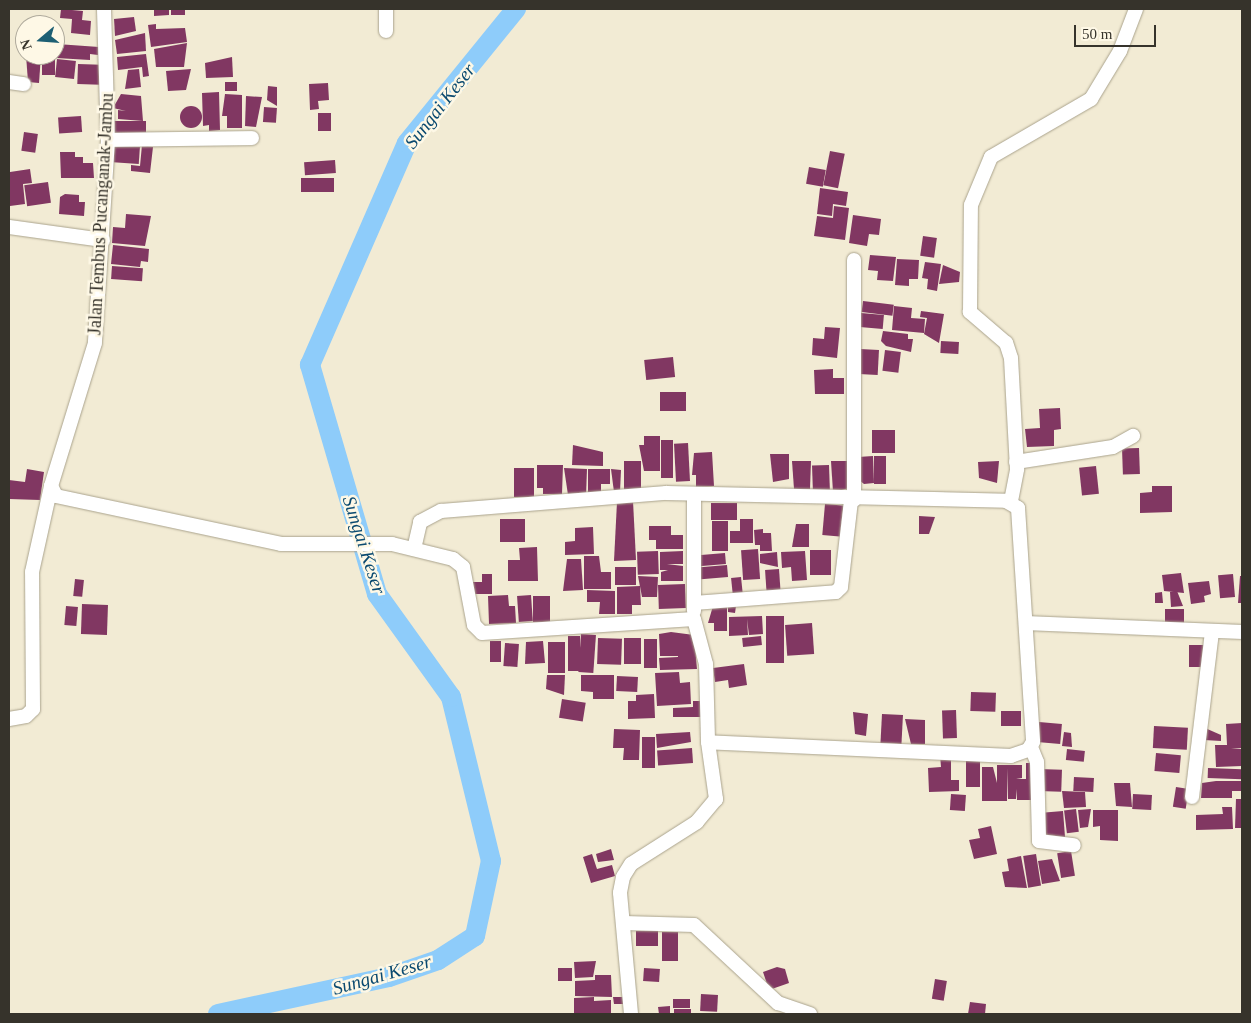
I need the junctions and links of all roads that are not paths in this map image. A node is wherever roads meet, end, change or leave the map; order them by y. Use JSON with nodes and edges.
{"nodes":[{"id":1,"x":104,"y":9,"type":"edge"},
{"id":2,"x":386,"y":9,"type":"edge"},
{"id":3,"x":1136,"y":9,"type":"edge"},
{"id":4,"x":386,"y":31,"type":"dead end"},
{"id":5,"x":9,"y":82,"type":"edge"},
{"id":6,"x":24,"y":84,"type":"dead end"},
{"id":7,"x":252,"y":138,"type":"dead end"},
{"id":8,"x":108,"y":140,"type":"junction"},
{"id":9,"x":9,"y":227,"type":"edge"},
{"id":10,"x":103,"y":240,"type":"junction"},
{"id":11,"x":854,"y":260,"type":"dead end"},
{"id":12,"x":1133,"y":436,"type":"dead end"},
{"id":13,"x":1016,"y":462,"type":"junction"},
{"id":14,"x":51,"y":486,"type":"junction"},
{"id":15,"x":694,"y":496,"type":"junction"},
{"id":16,"x":853,"y":500,"type":"junction"},
{"id":17,"x":1011,"y":501,"type":"junction"},
{"id":18,"x":414,"y":549,"type":"junction"},
{"id":19,"x":694,"y":603,"type":"junction"},
{"id":20,"x":694,"y":619,"type":"junction"},
{"id":21,"x":1026,"y":622,"type":"junction"},
{"id":22,"x":1212,"y":632,"type":"junction"},
{"id":23,"x":1242,"y":632,"type":"edge"},
{"id":24,"x":9,"y":719,"type":"edge"},
{"id":25,"x":708,"y":742,"type":"junction"},
{"id":26,"x":1031,"y":747,"type":"junction"},
{"id":27,"x":1192,"y":797,"type":"dead end"},
{"id":28,"x":1074,"y":845,"type":"dead end"},
{"id":29,"x":624,"y":923,"type":"junction"},
{"id":30,"x":631,"y":1014,"type":"edge"},
{"id":31,"x":810,"y":1014,"type":"edge"}],
"edges":[{"from":1,"to":8,"type":"street","name":"Jalan Tembus Pucanganak-Jambu"},
{"from":2,"to":4,"type":"street"},
{"from":3,"to":13,"type":"street"},
{"from":5,"to":6,"type":"street"},
{"from":7,"to":8,"type":"street"},
{"from":8,"to":10,"type":"street","name":"Jalan Tembus Pucanganak-Jambu"},
{"from":9,"to":10,"type":"street"},
{"from":10,"to":14,"type":"street","name":"Jalan Tembus Pucanganak-Jambu"},
{"from":11,"to":16,"type":"street"},
{"from":12,"to":13,"type":"street"},
{"from":13,"to":17,"type":"street"},
{"from":14,"to":18,"type":"street"},
{"from":14,"to":24,"type":"street","name":"Jalan Tembus Pucanganak-Jambu"},
{"from":15,"to":16,"type":"street"},
{"from":15,"to":18,"type":"street"},
{"from":15,"to":19,"type":"street"},
{"from":16,"to":17,"type":"street"},
{"from":16,"to":19,"type":"street"},
{"from":17,"to":21,"type":"street"},
{"from":18,"to":20,"type":"street"},
{"from":19,"to":20,"type":"street"},
{"from":20,"to":25,"type":"street"},
{"from":21,"to":22,"type":"street"},
{"from":21,"to":26,"type":"street"},
{"from":22,"to":23,"type":"street"},
{"from":22,"to":27,"type":"street"},
{"from":25,"to":26,"type":"street"},
{"from":25,"to":29,"type":"street"},
{"from":26,"to":28,"type":"street"},
{"from":29,"to":30,"type":"street"},
{"from":29,"to":31,"type":"street"}]}
